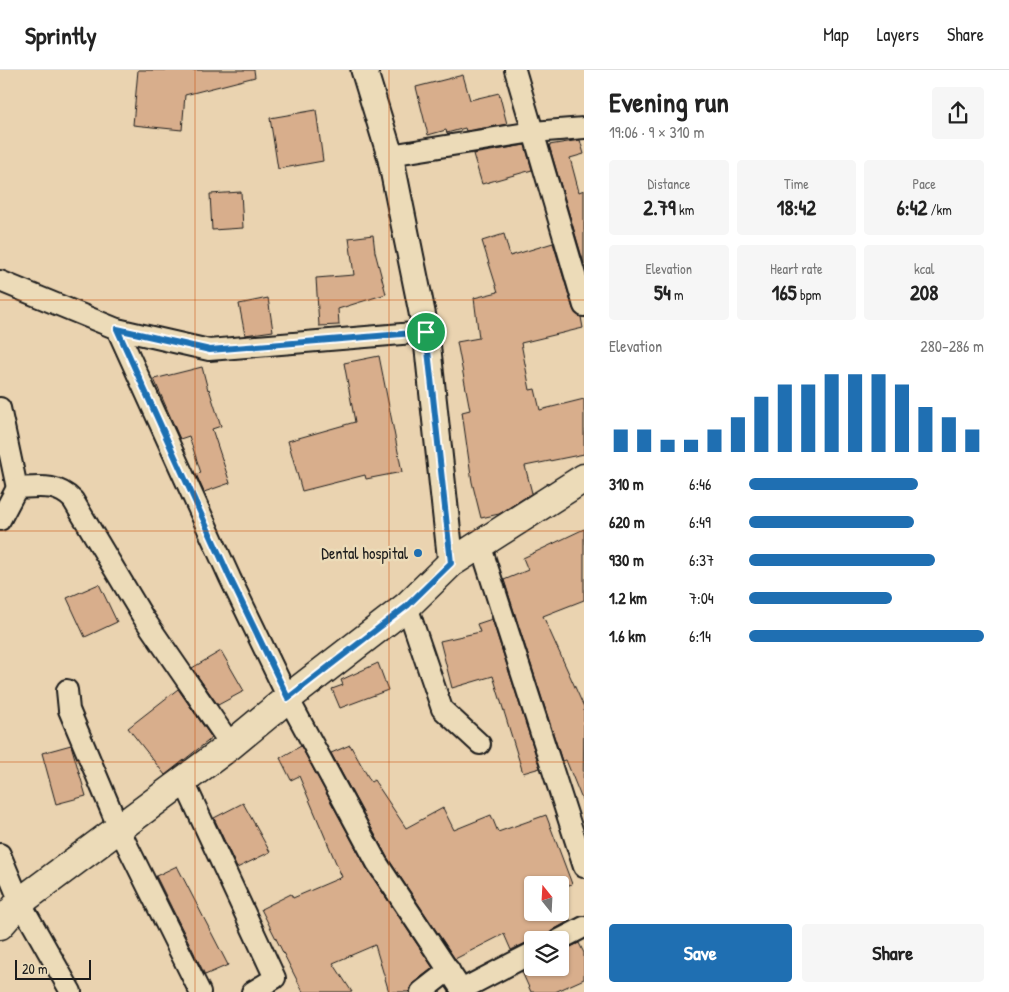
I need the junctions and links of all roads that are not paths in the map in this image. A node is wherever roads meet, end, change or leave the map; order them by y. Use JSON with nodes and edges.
{"nodes":[{"id":1,"x":364,"y":70,"type":"edge"},
{"id":2,"x":515,"y":70,"type":"edge"},
{"id":3,"x":584,"y":128,"type":"edge"},
{"id":4,"x":533,"y":132,"type":"junction"},
{"id":5,"x":390,"y":155,"type":"junction"},
{"id":6,"x":0,"y":282,"type":"edge"},
{"id":7,"x":584,"y":306,"type":"edge"},
{"id":8,"x":117,"y":329,"type":"junction"},
{"id":9,"x":426,"y":332,"type":"junction"},
{"id":10,"x":0,"y":408,"type":"edge"},
{"id":11,"x":584,"y":478,"type":"edge"},
{"id":12,"x":17,"y":488,"type":"junction"},
{"id":13,"x":0,"y":520,"type":"edge"},
{"id":14,"x":480,"y":544,"type":"junction"},
{"id":15,"x":451,"y":563,"type":"junction"},
{"id":16,"x":407,"y":606,"type":"junction"},
{"id":17,"x":67,"y":690,"type":"dead end"},
{"id":18,"x":288,"y":698,"type":"junction"},
{"id":19,"x":480,"y":744,"type":"dead end"},
{"id":20,"x":231,"y":745,"type":"junction"},
{"id":21,"x":184,"y":782,"type":"junction"},
{"id":22,"x":119,"y":829,"type":"junction"},
{"id":23,"x":0,"y":854,"type":"edge"},
{"id":24,"x":583,"y":859,"type":"edge"},
{"id":25,"x":20,"y":902,"type":"junction"},
{"id":26,"x":0,"y":925,"type":"edge"},
{"id":27,"x":584,"y":927,"type":"edge"},
{"id":28,"x":569,"y":935,"type":"edge"},
{"id":29,"x":524,"y":957,"type":"edge"},
{"id":30,"x":448,"y":970,"type":"junction"},
{"id":31,"x":462,"y":991,"type":"edge"},
{"id":32,"x":71,"y":992,"type":"edge"},
{"id":33,"x":200,"y":992,"type":"edge"},
{"id":34,"x":252,"y":992,"type":"edge"},
{"id":35,"x":421,"y":992,"type":"edge"}],
"edges":[{"from":1,"to":5,"type":"street"},
{"from":2,"to":4,"type":"street"},
{"from":3,"to":4,"type":"street"},
{"from":4,"to":5,"type":"street"},
{"from":4,"to":7,"type":"street"},
{"from":5,"to":9,"type":"street"},
{"from":6,"to":8,"type":"street"},
{"from":8,"to":9,"type":"street"},
{"from":8,"to":18,"type":"street"},
{"from":9,"to":15,"type":"street"},
{"from":10,"to":12,"type":"street"},
{"from":11,"to":14,"type":"main road"},
{"from":12,"to":13,"type":"street"},
{"from":12,"to":20,"type":"street"},
{"from":14,"to":15,"type":"main road"},
{"from":14,"to":24,"type":"street"},
{"from":15,"to":16,"type":"main road"},
{"from":16,"to":18,"type":"main road"},
{"from":16,"to":19,"type":"street"},
{"from":17,"to":22,"type":"street"},
{"from":18,"to":20,"type":"main road"},
{"from":18,"to":30,"type":"street"},
{"from":20,"to":21,"type":"main road"},
{"from":21,"to":22,"type":"main road"},
{"from":21,"to":34,"type":"street"},
{"from":22,"to":25,"type":"main road"},
{"from":22,"to":33,"type":"street"},
{"from":23,"to":25,"type":"street"},
{"from":25,"to":26,"type":"main road"},
{"from":25,"to":32,"type":"street"},
{"from":27,"to":28,"type":"street"},
{"from":29,"to":31,"type":"street"},
{"from":30,"to":31,"type":"street"},
{"from":30,"to":35,"type":"street"}]}
